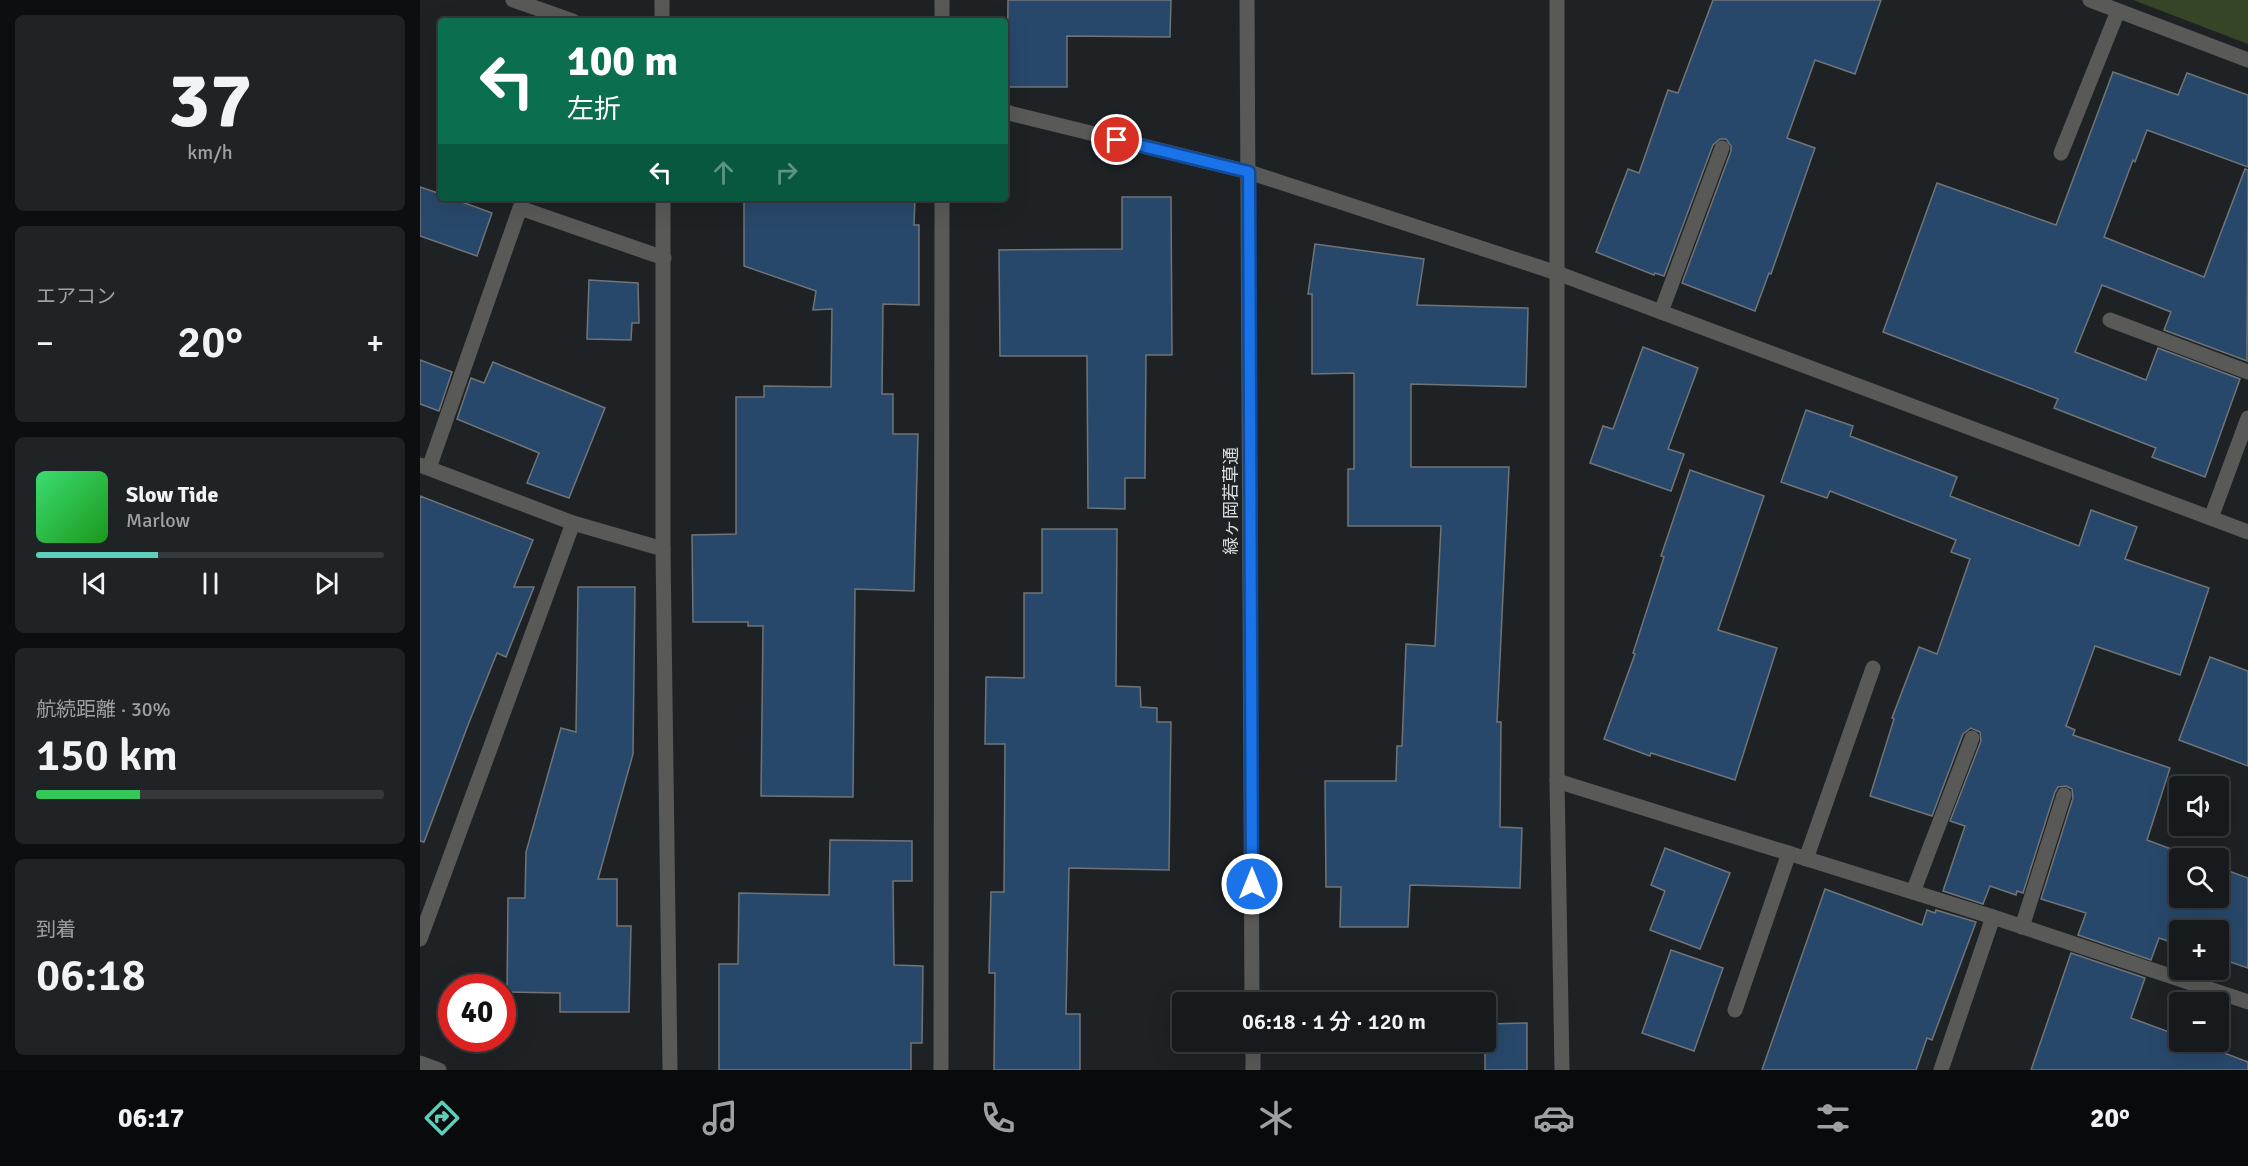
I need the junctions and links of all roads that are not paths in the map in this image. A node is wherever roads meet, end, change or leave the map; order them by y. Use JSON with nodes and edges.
{"nodes":[{"id":1,"x":513,"y":0,"type":"edge"},
{"id":2,"x":662,"y":0,"type":"edge"},
{"id":3,"x":942,"y":0,"type":"edge"},
{"id":4,"x":1247,"y":0,"type":"edge"},
{"id":5,"x":1557,"y":0,"type":"edge"},
{"id":6,"x":2095,"y":1,"type":"edge"},
{"id":7,"x":2118,"y":11,"type":"junction"},
{"id":8,"x":564,"y":18,"type":"edge"},
{"id":9,"x":662,"y":18,"type":"edge"},
{"id":10,"x":942,"y":18,"type":"edge"},
{"id":11,"x":2248,"y":60,"type":"edge"},
{"id":12,"x":1008,"y":113,"type":"edge"},
{"id":13,"x":1722,"y":148,"type":"dead end"},
{"id":14,"x":2061,"y":153,"type":"dead end"},
{"id":15,"x":1249,"y":172,"type":"junction"},
{"id":16,"x":663,"y":201,"type":"edge"},
{"id":17,"x":942,"y":201,"type":"edge"},
{"id":18,"x":664,"y":258,"type":"junction"},
{"id":19,"x":1557,"y":273,"type":"junction"},
{"id":20,"x":1661,"y":312,"type":"junction"},
{"id":21,"x":2110,"y":320,"type":"dead end"},
{"id":22,"x":2248,"y":372,"type":"edge"},
{"id":23,"x":2248,"y":418,"type":"edge"},
{"id":24,"x":424,"y":466,"type":"edge"},
{"id":25,"x":2211,"y":518,"type":"junction"},
{"id":26,"x":573,"y":523,"type":"junction"},
{"id":27,"x":2248,"y":532,"type":"edge"},
{"id":28,"x":663,"y":549,"type":"junction"},
{"id":29,"x":1873,"y":668,"type":"dead end"},
{"id":30,"x":1972,"y":738,"type":"dead end"},
{"id":31,"x":1557,"y":781,"type":"junction"},
{"id":32,"x":2064,"y":795,"type":"dead end"},
{"id":33,"x":1789,"y":853,"type":"junction"},
{"id":34,"x":1806,"y":859,"type":"junction"},
{"id":35,"x":1913,"y":892,"type":"junction"},
{"id":36,"x":1993,"y":917,"type":"junction"},
{"id":37,"x":2022,"y":927,"type":"junction"},
{"id":38,"x":420,"y":939,"type":"edge"},
{"id":39,"x":1252,"y":992,"type":"edge"},
{"id":40,"x":2248,"y":1002,"type":"edge"},
{"id":41,"x":1735,"y":1010,"type":"dead end"},
{"id":42,"x":1253,"y":1052,"type":"edge"},
{"id":43,"x":420,"y":1063,"type":"edge"},
{"id":44,"x":439,"y":1070,"type":"edge"},
{"id":45,"x":670,"y":1070,"type":"edge"},
{"id":46,"x":941,"y":1070,"type":"edge"},
{"id":47,"x":1253,"y":1070,"type":"edge"},
{"id":48,"x":1562,"y":1070,"type":"edge"},
{"id":49,"x":1941,"y":1070,"type":"edge"}],
"edges":[{"from":1,"to":8,"type":"street"},
{"from":2,"to":9,"type":"street"},
{"from":3,"to":10,"type":"street"},
{"from":4,"to":15,"type":"street","name":"緑ヶ岡若草通"},
{"from":5,"to":19,"type":"street"},
{"from":6,"to":7,"type":"street"},
{"from":7,"to":11,"type":"street"},
{"from":7,"to":14,"type":"street"},
{"from":12,"to":15,"type":"street"},
{"from":13,"to":20,"type":"street"},
{"from":15,"to":19,"type":"street"},
{"from":15,"to":39,"type":"street","name":"緑ヶ岡若草通"},
{"from":16,"to":18,"type":"street"},
{"from":17,"to":46,"type":"street"},
{"from":18,"to":24,"type":"street"},
{"from":18,"to":28,"type":"street"},
{"from":19,"to":20,"type":"street"},
{"from":19,"to":31,"type":"street"},
{"from":20,"to":25,"type":"street"},
{"from":21,"to":22,"type":"street"},
{"from":23,"to":25,"type":"street"},
{"from":24,"to":26,"type":"street"},
{"from":25,"to":27,"type":"street"},
{"from":26,"to":28,"type":"street"},
{"from":26,"to":38,"type":"street"},
{"from":28,"to":45,"type":"street"},
{"from":29,"to":34,"type":"street"},
{"from":30,"to":35,"type":"street"},
{"from":31,"to":33,"type":"street"},
{"from":31,"to":48,"type":"street"},
{"from":32,"to":37,"type":"street"},
{"from":33,"to":34,"type":"street"},
{"from":33,"to":41,"type":"street"},
{"from":34,"to":35,"type":"street"},
{"from":35,"to":36,"type":"street"},
{"from":36,"to":37,"type":"street"},
{"from":36,"to":49,"type":"street"},
{"from":37,"to":40,"type":"street"},
{"from":42,"to":47,"type":"street"},
{"from":43,"to":44,"type":"street"}]}
